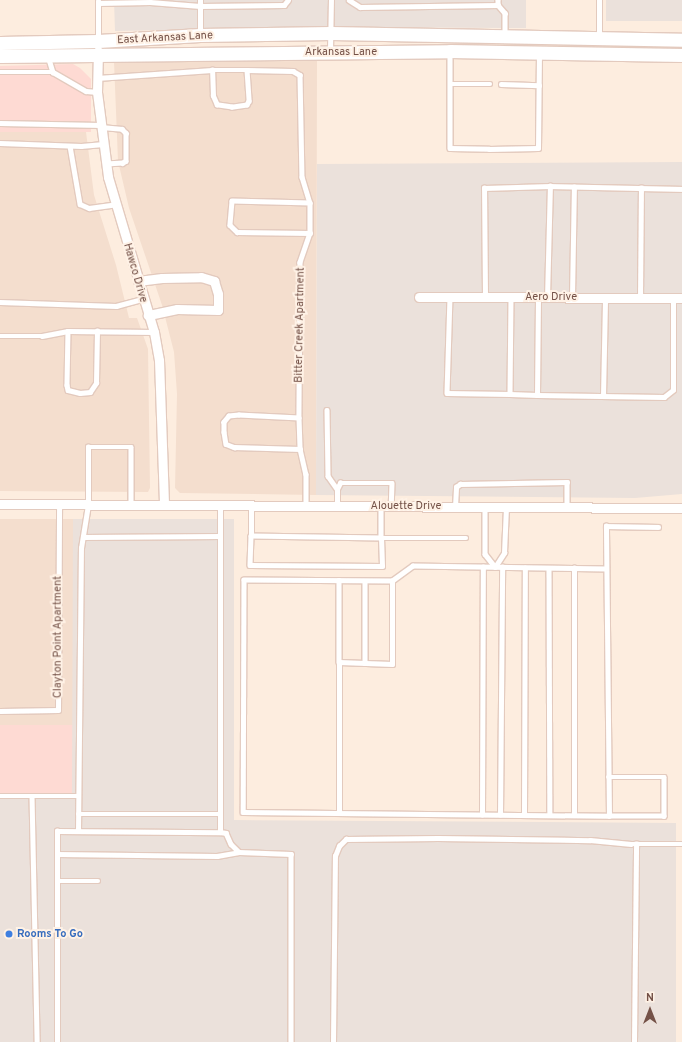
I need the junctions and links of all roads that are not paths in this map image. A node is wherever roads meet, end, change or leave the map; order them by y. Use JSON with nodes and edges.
{"nodes":[{"id":1,"x":200,"y":0,"type":"edge"},
{"id":2,"x":288,"y":0,"type":"edge"},
{"id":3,"x":331,"y":0,"type":"edge"},
{"id":4,"x":349,"y":0,"type":"edge"},
{"id":5,"x":599,"y":0,"type":"edge"},
{"id":6,"x":98,"y":1,"type":"edge"},
{"id":7,"x":498,"y":3,"type":"edge"},
{"id":8,"x":200,"y":6,"type":"junction"},
{"id":9,"x":331,"y":33,"type":"junction"},
{"id":10,"x":200,"y":35,"type":"junction"},
{"id":11,"x":505,"y":36,"type":"junction"},
{"id":12,"x":599,"y":38,"type":"junction"},
{"id":13,"x":682,"y":40,"type":"edge"},
{"id":14,"x":0,"y":43,"type":"edge"},
{"id":15,"x":98,"y":48,"type":"junction"},
{"id":16,"x":450,"y":51,"type":"junction"},
{"id":17,"x":330,"y":52,"type":"junction"},
{"id":18,"x":540,"y":52,"type":"junction"},
{"id":19,"x":48,"y":55,"type":"junction"},
{"id":20,"x":682,"y":55,"type":"edge"},
{"id":21,"x":0,"y":56,"type":"edge"},
{"id":22,"x":212,"y":70,"type":"junction"},
{"id":23,"x":248,"y":70,"type":"junction"},
{"id":24,"x":0,"y":72,"type":"edge"},
{"id":25,"x":53,"y":72,"type":"junction"},
{"id":26,"x":97,"y":78,"type":"junction"},
{"id":27,"x":450,"y":84,"type":"junction"},
{"id":28,"x":490,"y":84,"type":"dead end"},
{"id":29,"x":501,"y":84,"type":"dead end"},
{"id":30,"x":539,"y":85,"type":"junction"},
{"id":31,"x":97,"y":92,"type":"junction"},
{"id":32,"x":0,"y":123,"type":"edge"},
{"id":33,"x":101,"y":126,"type":"junction"},
{"id":34,"x":0,"y":143,"type":"edge"},
{"id":35,"x":104,"y":144,"type":"junction"},
{"id":36,"x":70,"y":146,"type":"junction"},
{"id":37,"x":106,"y":164,"type":"junction"},
{"id":38,"x":550,"y":186,"type":"junction"},
{"id":39,"x":574,"y":187,"type":"junction"},
{"id":40,"x":640,"y":188,"type":"junction"},
{"id":41,"x":682,"y":189,"type":"edge"},
{"id":42,"x":310,"y":203,"type":"junction"},
{"id":43,"x":116,"y":204,"type":"junction"},
{"id":44,"x":310,"y":233,"type":"junction"},
{"id":45,"x":138,"y":280,"type":"junction"},
{"id":46,"x":419,"y":297,"type":"dead end"},
{"id":47,"x":450,"y":297,"type":"junction"},
{"id":48,"x":485,"y":297,"type":"junction"},
{"id":49,"x":572,"y":297,"type":"junction"},
{"id":50,"x":512,"y":298,"type":"junction"},
{"id":51,"x":538,"y":298,"type":"junction"},
{"id":52,"x":547,"y":298,"type":"junction"},
{"id":53,"x":605,"y":298,"type":"junction"},
{"id":54,"x":640,"y":298,"type":"junction"},
{"id":55,"x":678,"y":298,"type":"edge"},
{"id":56,"x":143,"y":299,"type":"junction"},
{"id":57,"x":0,"y":302,"type":"edge"},
{"id":58,"x":148,"y":314,"type":"junction"},
{"id":59,"x":68,"y":331,"type":"junction"},
{"id":60,"x":96,"y":331,"type":"junction"},
{"id":61,"x":154,"y":332,"type":"junction"},
{"id":62,"x":0,"y":336,"type":"edge"},
{"id":63,"x":510,"y":394,"type":"junction"},
{"id":64,"x":536,"y":395,"type":"junction"},
{"id":65,"x":603,"y":396,"type":"junction"},
{"id":66,"x":327,"y":410,"type":"dead end"},
{"id":67,"x":299,"y":418,"type":"junction"},
{"id":68,"x":300,"y":448,"type":"junction"},
{"id":69,"x":337,"y":489,"type":"junction"},
{"id":70,"x":0,"y":504,"type":"edge"},
{"id":71,"x":58,"y":505,"type":"junction"},
{"id":72,"x":88,"y":505,"type":"junction"},
{"id":73,"x":131,"y":505,"type":"junction"},
{"id":74,"x":164,"y":505,"type":"junction"},
{"id":75,"x":220,"y":506,"type":"junction"},
{"id":76,"x":251,"y":506,"type":"junction"},
{"id":77,"x":306,"y":506,"type":"junction"},
{"id":78,"x":336,"y":506,"type":"junction"},
{"id":79,"x":381,"y":506,"type":"junction"},
{"id":80,"x":392,"y":506,"type":"junction"},
{"id":81,"x":455,"y":507,"type":"junction"},
{"id":82,"x":485,"y":507,"type":"junction"},
{"id":83,"x":506,"y":507,"type":"junction"},
{"id":84,"x":568,"y":507,"type":"junction"},
{"id":85,"x":682,"y":508,"type":"edge"},
{"id":86,"x":658,"y":527,"type":"dead end"},
{"id":87,"x":220,"y":536,"type":"junction"},
{"id":88,"x":251,"y":536,"type":"junction"},
{"id":89,"x":83,"y":537,"type":"junction"},
{"id":90,"x":381,"y":538,"type":"junction"},
{"id":91,"x":466,"y":538,"type":"dead end"},
{"id":92,"x":483,"y":567,"type":"junction"},
{"id":93,"x":494,"y":567,"type":"junction"},
{"id":94,"x":502,"y":567,"type":"junction"},
{"id":95,"x":525,"y":568,"type":"junction"},
{"id":96,"x":549,"y":568,"type":"junction"},
{"id":97,"x":574,"y":568,"type":"junction"},
{"id":98,"x":606,"y":569,"type":"junction"},
{"id":99,"x":339,"y":580,"type":"junction"},
{"id":100,"x":365,"y":581,"type":"junction"},
{"id":101,"x":392,"y":581,"type":"junction"},
{"id":102,"x":340,"y":662,"type":"junction"},
{"id":103,"x":365,"y":663,"type":"junction"},
{"id":104,"x":0,"y":711,"type":"edge"},
{"id":105,"x":608,"y":777,"type":"junction"},
{"id":106,"x":0,"y":796,"type":"edge"},
{"id":107,"x":32,"y":796,"type":"junction"},
{"id":108,"x":78,"y":796,"type":"junction"},
{"id":109,"x":339,"y":813,"type":"junction"},
{"id":110,"x":78,"y":814,"type":"junction"},
{"id":111,"x":220,"y":814,"type":"junction"},
{"id":112,"x":482,"y":814,"type":"junction"},
{"id":113,"x":500,"y":815,"type":"junction"},
{"id":114,"x":524,"y":815,"type":"junction"},
{"id":115,"x":550,"y":815,"type":"junction"},
{"id":116,"x":574,"y":815,"type":"junction"},
{"id":117,"x":609,"y":816,"type":"junction"},
{"id":118,"x":78,"y":831,"type":"junction"},
{"id":119,"x":220,"y":832,"type":"junction"},
{"id":120,"x":636,"y":844,"type":"junction"},
{"id":121,"x":682,"y":844,"type":"edge"},
{"id":122,"x":239,"y":852,"type":"junction"},
{"id":123,"x":57,"y":854,"type":"junction"},
{"id":124,"x":98,"y":881,"type":"dead end"},
{"id":125,"x":57,"y":882,"type":"junction"},
{"id":126,"x":37,"y":1042,"type":"edge"},
{"id":127,"x":57,"y":1042,"type":"edge"},
{"id":128,"x":291,"y":1042,"type":"edge"},
{"id":129,"x":333,"y":1042,"type":"edge"},
{"id":130,"x":634,"y":1042,"type":"edge"}],
"edges":[{"from":1,"to":8,"type":"lane"},
{"from":2,"to":8,"type":"lane"},
{"from":3,"to":9,"type":"lane"},
{"from":4,"to":7,"type":"lane"},
{"from":5,"to":12,"type":"lane"},
{"from":6,"to":8,"type":"lane"},
{"from":6,"to":15,"type":"lane"},
{"from":7,"to":11,"type":"lane"},
{"from":8,"to":10,"type":"lane"},
{"from":9,"to":10,"type":"main road","name":"East Arkansas Lane"},
{"from":9,"to":11,"type":"main road","name":"Arkansas Lane"},
{"from":9,"to":17,"type":"lane"},
{"from":10,"to":15,"type":"main road","name":"East Arkansas Lane"},
{"from":11,"to":12,"type":"main road","name":"Arkansas Lane"},
{"from":12,"to":13,"type":"main road","name":"Arkansas Lane"},
{"from":14,"to":15,"type":"main road","name":"East Arkansas Lane"},
{"from":15,"to":17,"type":"main road","name":"Arkansas Lane"},
{"from":15,"to":19,"type":"main road","name":"Arkansas Lane"},
{"from":15,"to":26,"type":"street","name":"Hawco Drive"},
{"from":16,"to":17,"type":"main road","name":"Arkansas Lane"},
{"from":16,"to":18,"type":"main road","name":"Arkansas Lane"},
{"from":16,"to":27,"type":"lane"},
{"from":18,"to":20,"type":"main road","name":"Arkansas Lane"},
{"from":18,"to":30,"type":"lane"},
{"from":19,"to":21,"type":"main road","name":"Arkansas Lane"},
{"from":19,"to":25,"type":"lane"},
{"from":22,"to":23,"type":"lane","name":"Bitter Creek Apartment"},
{"from":22,"to":23,"type":"lane"},
{"from":22,"to":26,"type":"lane","name":"Bitter Creek Apartment"},
{"from":23,"to":42,"type":"lane","name":"Bitter Creek Apartment"},
{"from":24,"to":25,"type":"lane"},
{"from":25,"to":31,"type":"lane"},
{"from":26,"to":31,"type":"street","name":"Hawco Drive"},
{"from":27,"to":28,"type":"lane"},
{"from":27,"to":30,"type":"lane"},
{"from":29,"to":30,"type":"lane"},
{"from":31,"to":33,"type":"street","name":"Hawco Drive"},
{"from":32,"to":33,"type":"lane"},
{"from":33,"to":35,"type":"street","name":"Hawco Drive"},
{"from":33,"to":37,"type":"lane"},
{"from":34,"to":36,"type":"lane"},
{"from":35,"to":36,"type":"lane"},
{"from":35,"to":37,"type":"street","name":"Hawco Drive"},
{"from":36,"to":43,"type":"lane"},
{"from":37,"to":43,"type":"street","name":"Hawco Drive"},
{"from":38,"to":39,"type":"lane"},
{"from":38,"to":48,"type":"lane"},
{"from":38,"to":52,"type":"lane"},
{"from":39,"to":40,"type":"lane"},
{"from":39,"to":49,"type":"lane"},
{"from":40,"to":41,"type":"lane"},
{"from":40,"to":54,"type":"lane"},
{"from":42,"to":44,"type":"lane","name":"Bitter Creek Apartment"},
{"from":42,"to":44,"type":"lane"},
{"from":43,"to":45,"type":"street","name":"Hawco Drive"},
{"from":44,"to":67,"type":"lane","name":"Bitter Creek Apartment"},
{"from":45,"to":56,"type":"street","name":"Hawco Drive"},
{"from":45,"to":58,"type":"street"},
{"from":46,"to":47,"type":"street","name":"Aero Drive"},
{"from":47,"to":48,"type":"street","name":"Aero Drive"},
{"from":47,"to":63,"type":"lane"},
{"from":48,"to":50,"type":"street","name":"Aero Drive"},
{"from":49,"to":52,"type":"street","name":"Aero Drive"},
{"from":49,"to":53,"type":"street","name":"Aero Drive"},
{"from":50,"to":51,"type":"street","name":"Aero Drive"},
{"from":50,"to":63,"type":"lane"},
{"from":51,"to":52,"type":"street","name":"Aero Drive"},
{"from":51,"to":64,"type":"lane"},
{"from":53,"to":54,"type":"street","name":"Aero Drive"},
{"from":53,"to":65,"type":"lane"},
{"from":54,"to":55,"type":"street","name":"Aero Drive"},
{"from":55,"to":65,"type":"lane"},
{"from":56,"to":57,"type":"lane"},
{"from":56,"to":58,"type":"street","name":"Hawco Drive"},
{"from":58,"to":61,"type":"street","name":"Hawco Drive"},
{"from":59,"to":60,"type":"lane"},
{"from":59,"to":60,"type":"lane"},
{"from":59,"to":62,"type":"lane"},
{"from":60,"to":61,"type":"lane"},
{"from":61,"to":74,"type":"street","name":"Hawco Drive"},
{"from":63,"to":64,"type":"lane"},
{"from":64,"to":65,"type":"lane"},
{"from":66,"to":69,"type":"lane"},
{"from":67,"to":68,"type":"lane","name":"Bitter Creek Apartment"},
{"from":67,"to":68,"type":"lane"},
{"from":68,"to":77,"type":"lane","name":"Bitter Creek Apartment"},
{"from":69,"to":78,"type":"lane"},
{"from":69,"to":80,"type":"lane"},
{"from":70,"to":71,"type":"street","name":"Alouette Drive"},
{"from":71,"to":72,"type":"street","name":"Alouette Drive"},
{"from":71,"to":104,"type":"lane","name":"Clayton Point Apartment"},
{"from":72,"to":73,"type":"street","name":"Alouette Drive"},
{"from":72,"to":73,"type":"lane"},
{"from":72,"to":89,"type":"lane"},
{"from":73,"to":74,"type":"street","name":"Alouette Drive"},
{"from":74,"to":75,"type":"street","name":"Alouette Drive"},
{"from":75,"to":76,"type":"street","name":"Alouette Drive"},
{"from":75,"to":87,"type":"lane"},
{"from":76,"to":77,"type":"street","name":"Alouette Drive"},
{"from":76,"to":88,"type":"lane"},
{"from":77,"to":78,"type":"street","name":"Alouette Drive"},
{"from":78,"to":79,"type":"street","name":"Alouette Drive"},
{"from":79,"to":80,"type":"street","name":"Alouette Drive"},
{"from":79,"to":90,"type":"lane"},
{"from":80,"to":81,"type":"street","name":"Alouette Drive"},
{"from":81,"to":82,"type":"street","name":"Alouette Drive"},
{"from":81,"to":84,"type":"lane"},
{"from":82,"to":83,"type":"street","name":"Alouette Drive"},
{"from":82,"to":93,"type":"lane"},
{"from":83,"to":84,"type":"street","name":"Alouette Drive"},
{"from":83,"to":93,"type":"lane"},
{"from":84,"to":85,"type":"street","name":"Alouette Drive"},
{"from":86,"to":98,"type":"lane"},
{"from":87,"to":89,"type":"lane"},
{"from":87,"to":111,"type":"lane"},
{"from":88,"to":90,"type":"lane"},
{"from":88,"to":90,"type":"lane"},
{"from":89,"to":108,"type":"lane"},
{"from":90,"to":91,"type":"lane"},
{"from":92,"to":93,"type":"lane"},
{"from":92,"to":101,"type":"lane"},
{"from":92,"to":112,"type":"lane"},
{"from":93,"to":94,"type":"lane"},
{"from":94,"to":95,"type":"lane"},
{"from":94,"to":113,"type":"lane"},
{"from":95,"to":96,"type":"lane"},
{"from":95,"to":114,"type":"lane"},
{"from":96,"to":97,"type":"lane"},
{"from":96,"to":115,"type":"lane"},
{"from":97,"to":98,"type":"lane"},
{"from":97,"to":116,"type":"lane"},
{"from":98,"to":105,"type":"lane"},
{"from":99,"to":100,"type":"lane"},
{"from":99,"to":102,"type":"lane"},
{"from":99,"to":109,"type":"lane"},
{"from":100,"to":101,"type":"lane"},
{"from":100,"to":103,"type":"lane"},
{"from":101,"to":103,"type":"lane"},
{"from":102,"to":103,"type":"lane"},
{"from":102,"to":109,"type":"lane"},
{"from":105,"to":117,"type":"lane"},
{"from":105,"to":117,"type":"lane"},
{"from":106,"to":107,"type":"lane"},
{"from":107,"to":108,"type":"lane"},
{"from":107,"to":126,"type":"lane"},
{"from":108,"to":110,"type":"lane"},
{"from":109,"to":112,"type":"lane"},
{"from":110,"to":111,"type":"lane"},
{"from":110,"to":118,"type":"lane"},
{"from":111,"to":119,"type":"lane"},
{"from":112,"to":113,"type":"lane"},
{"from":113,"to":114,"type":"lane"},
{"from":114,"to":115,"type":"lane"},
{"from":115,"to":116,"type":"lane"},
{"from":116,"to":117,"type":"lane"},
{"from":118,"to":119,"type":"lane"},
{"from":118,"to":123,"type":"lane"},
{"from":119,"to":122,"type":"lane"},
{"from":120,"to":121,"type":"lane"},
{"from":120,"to":129,"type":"lane"},
{"from":120,"to":130,"type":"lane"},
{"from":122,"to":123,"type":"lane"},
{"from":122,"to":128,"type":"lane"},
{"from":123,"to":125,"type":"lane"},
{"from":124,"to":125,"type":"lane"},
{"from":125,"to":127,"type":"lane"}]}
